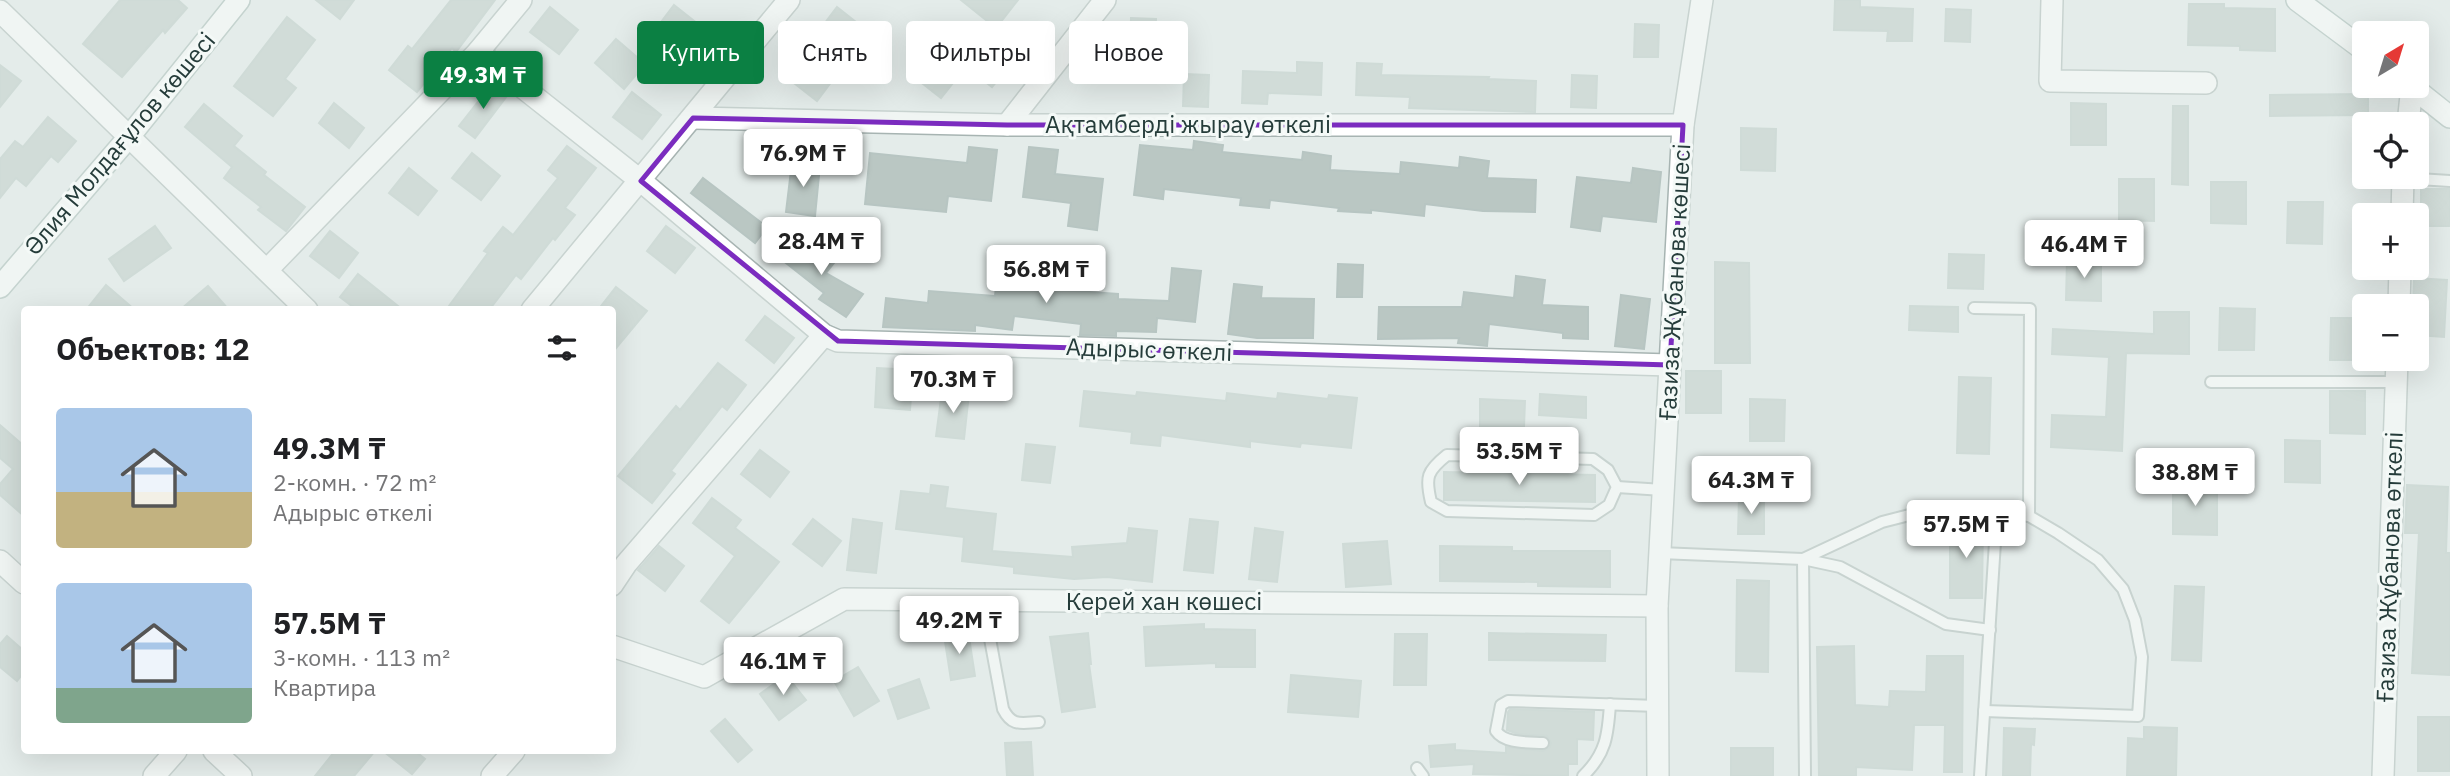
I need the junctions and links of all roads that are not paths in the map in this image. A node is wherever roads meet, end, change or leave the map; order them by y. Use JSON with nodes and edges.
{"nodes":[{"id":1,"x":239,"y":0,"type":"edge"},
{"id":2,"x":521,"y":0,"type":"edge"},
{"id":3,"x":789,"y":0,"type":"edge"},
{"id":4,"x":1105,"y":0,"type":"edge"},
{"id":5,"x":1702,"y":0,"type":"edge"},
{"id":6,"x":2052,"y":0,"type":"edge"},
{"id":7,"x":2297,"y":0,"type":"edge"},
{"id":8,"x":0,"y":11,"type":"edge"},
{"id":9,"x":2352,"y":41,"type":"edge"},
{"id":10,"x":478,"y":52,"type":"junction"},
{"id":11,"x":2206,"y":83,"type":"dead end"},
{"id":12,"x":2427,"y":98,"type":"edge"},
{"id":13,"x":2450,"y":117,"type":"edge"},
{"id":14,"x":693,"y":118,"type":"junction"},
{"id":15,"x":1007,"y":125,"type":"junction"},
{"id":16,"x":1683,"y":125,"type":"junction"},
{"id":17,"x":128,"y":138,"type":"junction"},
{"id":18,"x":2429,"y":179,"type":"edge"},
{"id":19,"x":641,"y":181,"type":"junction"},
{"id":20,"x":2450,"y":181,"type":"edge"},
{"id":21,"x":267,"y":270,"type":"junction"},
{"id":22,"x":0,"y":287,"type":"edge"},
{"id":23,"x":303,"y":306,"type":"edge"},
{"id":24,"x":535,"y":306,"type":"edge"},
{"id":25,"x":1974,"y":308,"type":"dead end"},
{"id":26,"x":824,"y":335,"type":"junction"},
{"id":27,"x":1670,"y":365,"type":"junction"},
{"id":28,"x":2396,"y":371,"type":"edge"},
{"id":29,"x":2211,"y":382,"type":"dead end"},
{"id":30,"x":2396,"y":382,"type":"junction"},
{"id":31,"x":1617,"y":487,"type":"junction"},
{"id":32,"x":1663,"y":490,"type":"junction"},
{"id":33,"x":1997,"y":511,"type":"junction"},
{"id":34,"x":2029,"y":516,"type":"junction"},
{"id":35,"x":1660,"y":552,"type":"junction"},
{"id":36,"x":1803,"y":559,"type":"junction"},
{"id":37,"x":0,"y":561,"type":"edge"},
{"id":38,"x":616,"y":579,"type":"edge"},
{"id":39,"x":21,"y":580,"type":"edge"},
{"id":40,"x":983,"y":601,"type":"junction"},
{"id":41,"x":1657,"y":606,"type":"junction"},
{"id":42,"x":1990,"y":630,"type":"junction"},
{"id":43,"x":616,"y":647,"type":"edge"},
{"id":44,"x":1610,"y":704,"type":"junction"},
{"id":45,"x":1658,"y":706,"type":"junction"},
{"id":46,"x":1984,"y":711,"type":"junction"},
{"id":47,"x":1039,"y":722,"type":"dead end"},
{"id":48,"x":1543,"y":743,"type":"dead end"},
{"id":49,"x":173,"y":754,"type":"edge"},
{"id":50,"x":217,"y":754,"type":"edge"},
{"id":51,"x":511,"y":754,"type":"edge"},
{"id":52,"x":154,"y":776,"type":"edge"},
{"id":53,"x":241,"y":776,"type":"edge"},
{"id":54,"x":492,"y":776,"type":"edge"},
{"id":55,"x":1583,"y":776,"type":"edge"},
{"id":56,"x":1658,"y":776,"type":"edge"},
{"id":57,"x":1805,"y":776,"type":"edge"},
{"id":58,"x":1980,"y":776,"type":"edge"},
{"id":59,"x":2384,"y":776,"type":"edge"}],
"edges":[{"from":1,"to":17,"type":"street","name":"Әлия Молдағұлов көшесі"},
{"from":2,"to":10,"type":"street"},
{"from":3,"to":14,"type":"street"},
{"from":4,"to":15,"type":"street"},
{"from":5,"to":16,"type":"street","name":"Ғазиза Жұбанова көшесі"},
{"from":6,"to":11,"type":"street"},
{"from":7,"to":9,"type":"street"},
{"from":8,"to":17,"type":"street"},
{"from":10,"to":19,"type":"street","name":"Адырыс өткелі"},
{"from":10,"to":21,"type":"street"},
{"from":12,"to":13,"type":"street"},
{"from":14,"to":15,"type":"street","name":"Ақтамберді жырау өткелі"},
{"from":14,"to":19,"type":"street"},
{"from":15,"to":16,"type":"street","name":"Ақтамберді жырау өткелі"},
{"from":16,"to":27,"type":"street","name":"Ғазиза Жұбанова көшесі"},
{"from":17,"to":21,"type":"street"},
{"from":17,"to":22,"type":"street","name":"Әлия Молдағұлов көшесі"},
{"from":18,"to":20,"type":"lane"},
{"from":19,"to":24,"type":"street"},
{"from":19,"to":26,"type":"street","name":"Адырыс өткелі"},
{"from":21,"to":23,"type":"street"},
{"from":25,"to":34,"type":"lane"},
{"from":26,"to":27,"type":"street","name":"Адырыс өткелі"},
{"from":26,"to":38,"type":"street"},
{"from":27,"to":32,"type":"street","name":"Ғазиза Жұбанова көшесі"},
{"from":28,"to":30,"type":"street","name":"Ғазиза Жұбанова өткелі"},
{"from":29,"to":30,"type":"lane"},
{"from":30,"to":59,"type":"street","name":"Ғазиза Жұбанова өткелі"},
{"from":31,"to":31,"type":"lane"},
{"from":31,"to":32,"type":"lane"},
{"from":32,"to":35,"type":"street","name":"Ғазиза Жұбанова көшесі"},
{"from":33,"to":34,"type":"lane"},
{"from":33,"to":36,"type":"lane"},
{"from":33,"to":42,"type":"lane"},
{"from":34,"to":46,"type":"lane"},
{"from":35,"to":36,"type":"lane"},
{"from":35,"to":41,"type":"street","name":"Ғазиза Жұбанова көшесі"},
{"from":36,"to":42,"type":"lane"},
{"from":36,"to":57,"type":"lane"},
{"from":37,"to":39,"type":"street"},
{"from":40,"to":41,"type":"street","name":"Керей хан көшесі"},
{"from":40,"to":43,"type":"street","name":"Керей хан көшесі"},
{"from":40,"to":47,"type":"lane"},
{"from":41,"to":45,"type":"street","name":"Ғазиза Жұбанова көшесі"},
{"from":42,"to":46,"type":"lane"},
{"from":44,"to":45,"type":"lane"},
{"from":44,"to":48,"type":"lane"},
{"from":44,"to":55,"type":"lane"},
{"from":45,"to":56,"type":"street","name":"Ғазиза Жұбанова көшесі"},
{"from":46,"to":58,"type":"lane"},
{"from":49,"to":52,"type":"street"},
{"from":50,"to":53,"type":"street"},
{"from":51,"to":54,"type":"street"}]}
